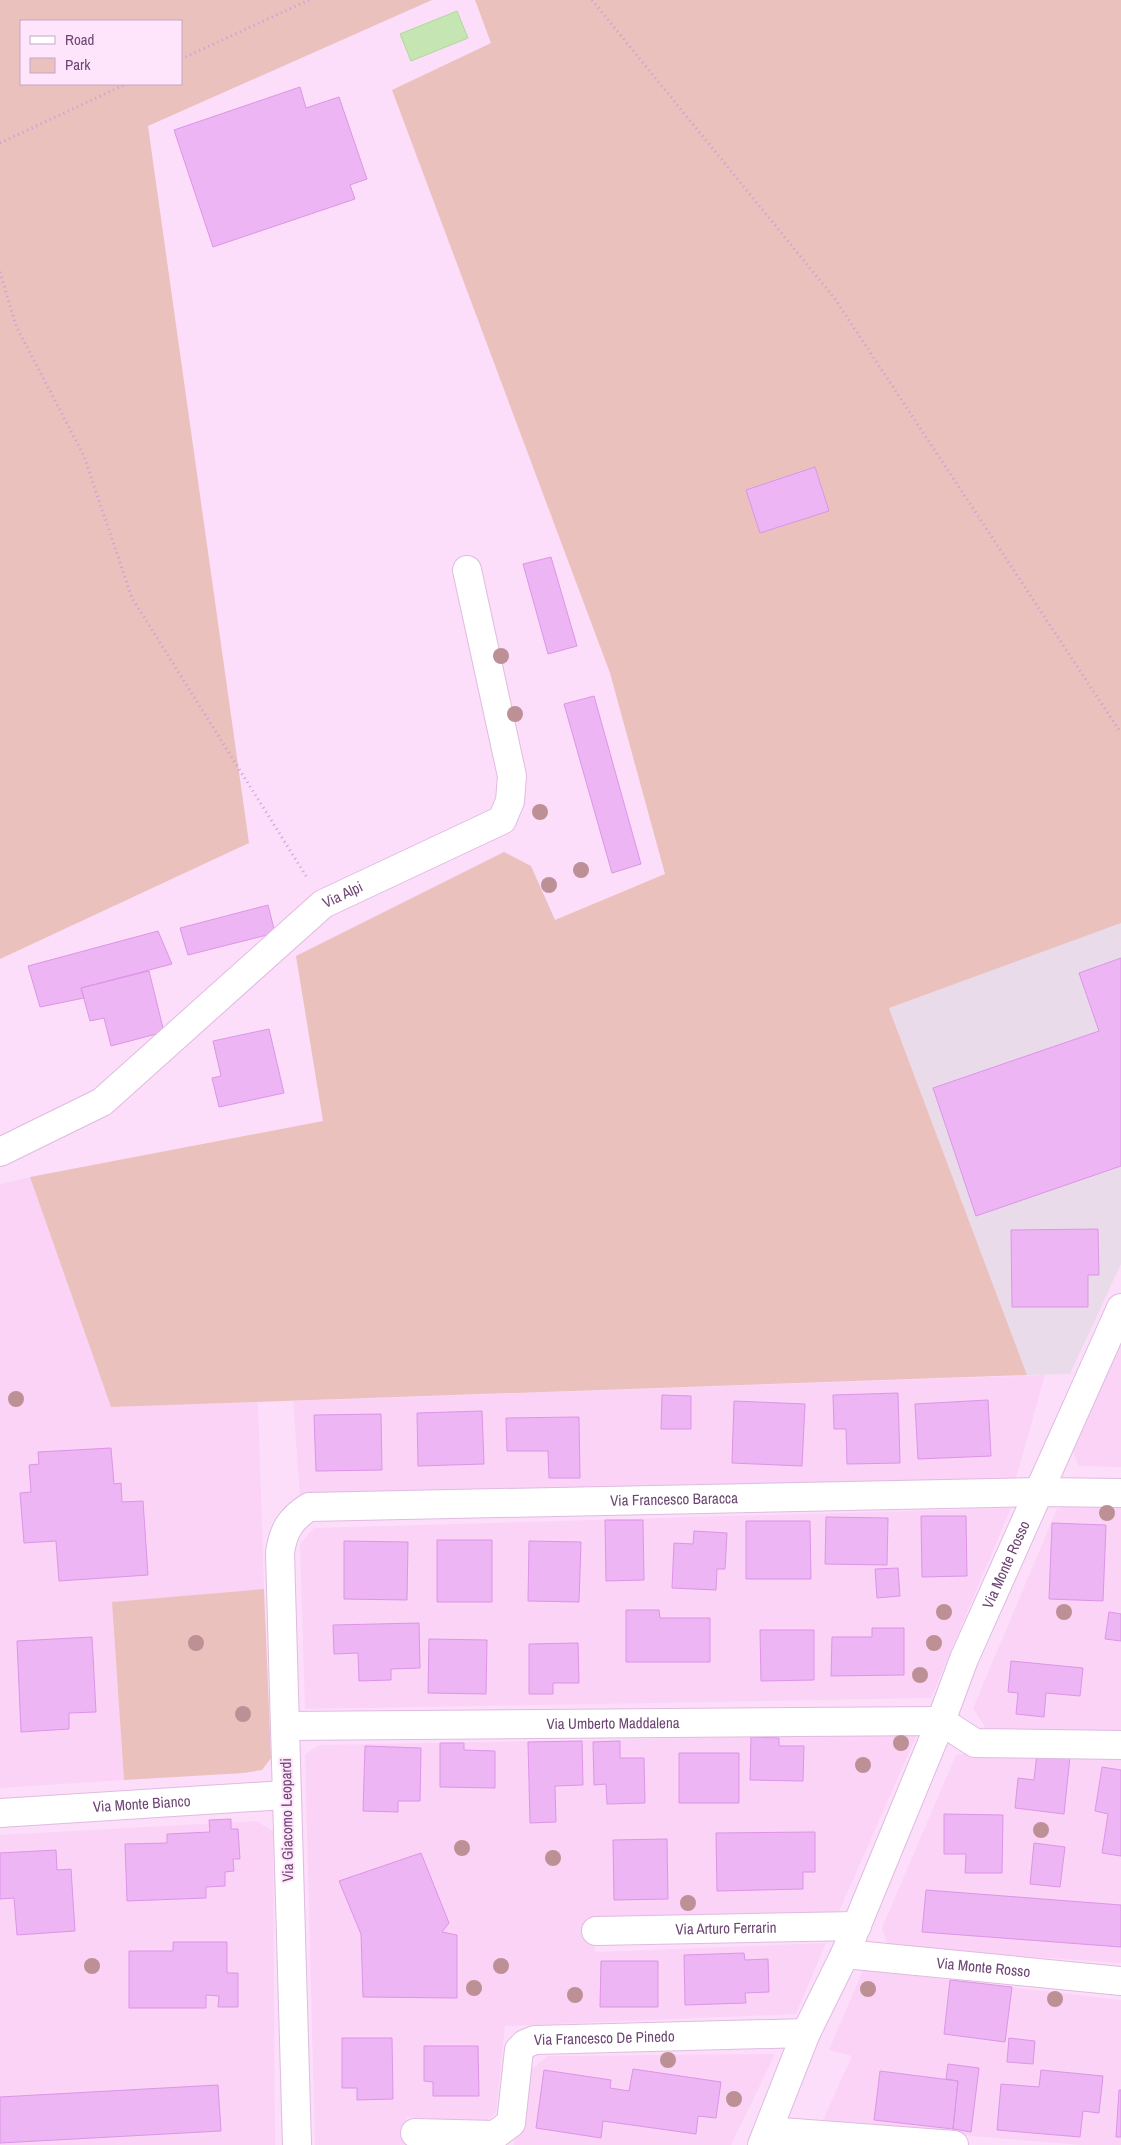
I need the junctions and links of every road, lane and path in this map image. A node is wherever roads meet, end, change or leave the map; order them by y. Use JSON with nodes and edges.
{"nodes":[{"id":1,"x":309,"y":0,"type":"edge"},
{"id":2,"x":592,"y":0,"type":"edge"},
{"id":3,"x":182,"y":59,"type":"edge"},
{"id":4,"x":124,"y":85,"type":"edge"},
{"id":5,"x":0,"y":143,"type":"edge"},
{"id":6,"x":0,"y":272,"type":"edge"},
{"id":7,"x":467,"y":570,"type":"dead end"},
{"id":8,"x":1121,"y":733,"type":"edge"},
{"id":9,"x":323,"y":904,"type":"junction"},
{"id":10,"x":0,"y":1152,"type":"edge"},
{"id":11,"x":1121,"y":1308,"type":"edge"},
{"id":12,"x":1040,"y":1492,"type":"junction"},
{"id":13,"x":1121,"y":1493,"type":"edge"},
{"id":14,"x":309,"y":1508,"type":"joint"},
{"id":15,"x":942,"y":1721,"type":"junction"},
{"id":16,"x":285,"y":1726,"type":"junction"},
{"id":17,"x":1121,"y":1745,"type":"edge"},
{"id":18,"x":285,"y":1795,"type":"junction"},
{"id":19,"x":0,"y":1813,"type":"edge"},
{"id":20,"x":856,"y":1926,"type":"junction"},
{"id":21,"x":596,"y":1931,"type":"dead end"},
{"id":22,"x":845,"y":1954,"type":"junction"},
{"id":23,"x":1121,"y":1981,"type":"edge"},
{"id":24,"x":806,"y":2033,"type":"junction"},
{"id":25,"x":415,"y":2133,"type":"dead end"},
{"id":26,"x":765,"y":2138,"type":"edge"},
{"id":27,"x":296,"y":2145,"type":"edge"},
{"id":28,"x":954,"y":2145,"type":"edge"}],
"edges":[{"from":1,"to":3,"type":"path"},
{"from":2,"to":8,"type":"path"},
{"from":4,"to":5,"type":"path"},
{"from":6,"to":9,"type":"path"},
{"from":7,"to":9,"type":"street","name":"Via Alpi"},
{"from":9,"to":10,"type":"street","name":"Via Alpi"},
{"from":11,"to":12,"type":"street","name":"Via Monte Rosso"},
{"from":12,"to":13,"type":"street"},
{"from":12,"to":14,"type":"street","name":"Via Francesco Baracca"},
{"from":12,"to":15,"type":"street","name":"Via Monte Rosso"},
{"from":14,"to":16,"type":"street","name":"Via Giacomo Leopardi"},
{"from":15,"to":16,"type":"street","name":"Via Umberto Maddalena"},
{"from":15,"to":17,"type":"street"},
{"from":15,"to":20,"type":"street","name":"Via Monte Rosso"},
{"from":16,"to":18,"type":"street","name":"Via Giacomo Leopardi"},
{"from":18,"to":19,"type":"street","name":"Via Monte Bianco"},
{"from":18,"to":27,"type":"street","name":"Via Giacomo Leopardi"},
{"from":20,"to":21,"type":"street","name":"Via Arturo Ferrarin"},
{"from":20,"to":22,"type":"street","name":"Via Monte Rosso"},
{"from":22,"to":23,"type":"street","name":"Via Monte Rosso"},
{"from":22,"to":24,"type":"street","name":"Via Monte Rosso"},
{"from":24,"to":25,"type":"street","name":"Via Francesco De Pinedo"},
{"from":24,"to":26,"type":"street","name":"Via Monte Rosso"},
{"from":26,"to":28,"type":"street","name":"Via Monte Rosso"}]}
